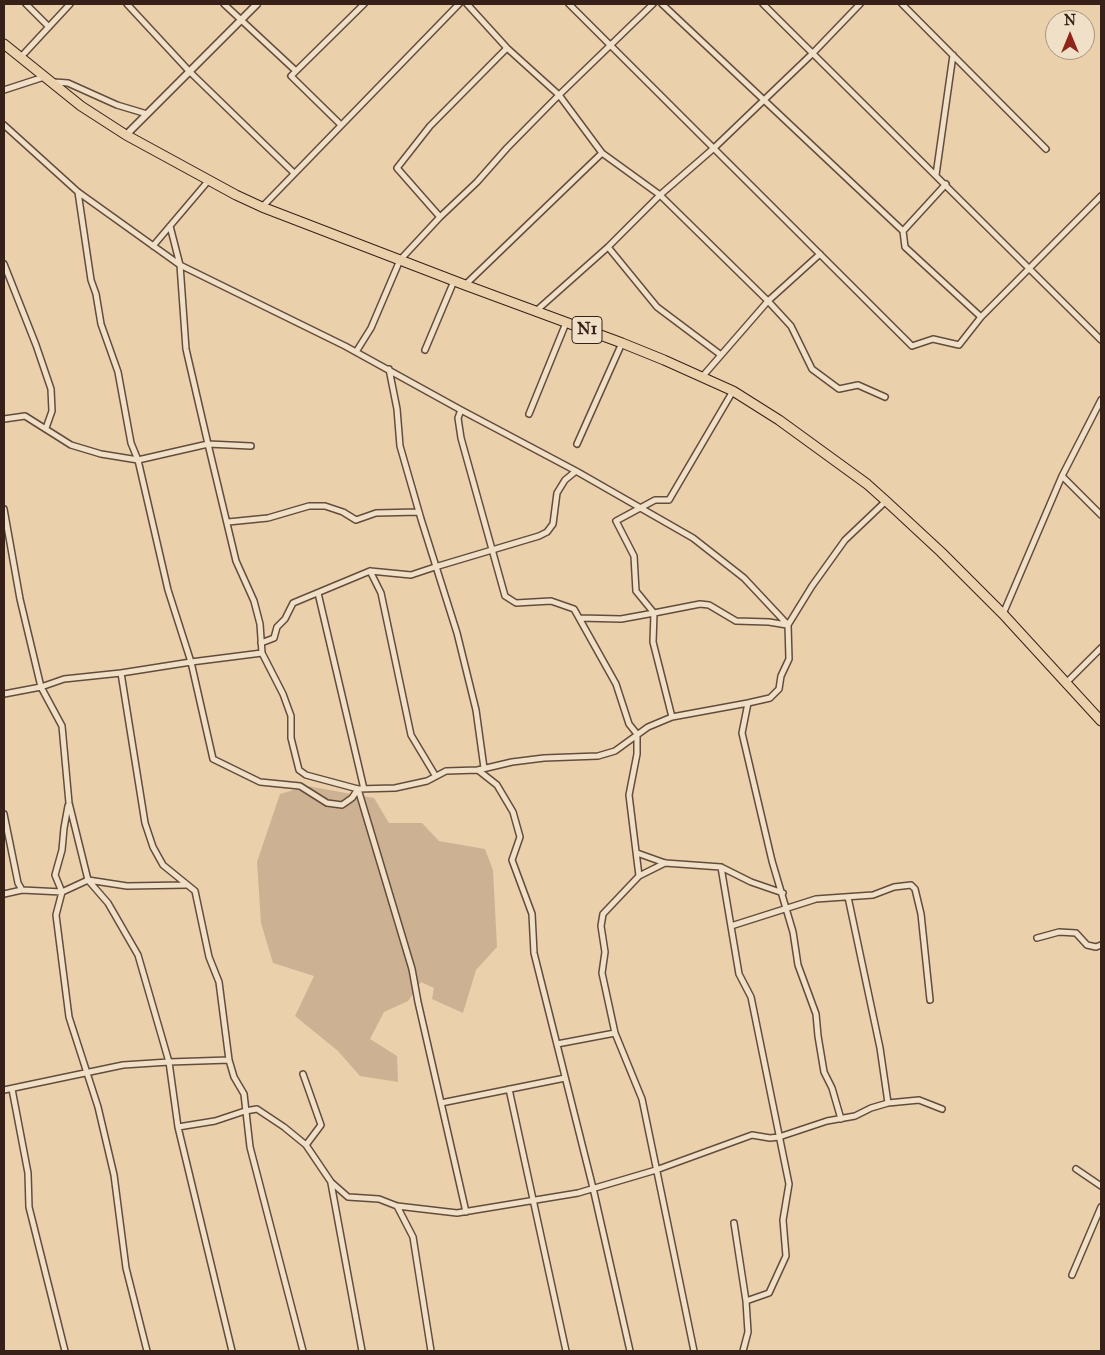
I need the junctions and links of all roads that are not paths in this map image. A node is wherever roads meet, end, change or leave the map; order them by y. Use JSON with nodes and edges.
{"nodes":[{"id":1,"x":26,"y":4,"type":"edge"},
{"id":2,"x":70,"y":4,"type":"edge"},
{"id":3,"x":127,"y":4,"type":"edge"},
{"id":4,"x":224,"y":4,"type":"edge"},
{"id":5,"x":257,"y":4,"type":"edge"},
{"id":6,"x":364,"y":4,"type":"edge"},
{"id":7,"x":459,"y":4,"type":"edge"},
{"id":8,"x":467,"y":4,"type":"edge"},
{"id":9,"x":569,"y":4,"type":"edge"},
{"id":10,"x":653,"y":4,"type":"edge"},
{"id":11,"x":662,"y":4,"type":"edge"},
{"id":12,"x":764,"y":4,"type":"edge"},
{"id":13,"x":860,"y":4,"type":"edge"},
{"id":14,"x":902,"y":4,"type":"edge"},
{"id":15,"x":240,"y":20,"type":"junction"},
{"id":16,"x":49,"y":27,"type":"junction"},
{"id":17,"x":4,"y":44,"type":"edge"},
{"id":18,"x":610,"y":45,"type":"junction"},
{"id":19,"x":507,"y":48,"type":"junction"},
{"id":20,"x":813,"y":53,"type":"junction"},
{"id":21,"x":953,"y":55,"type":"junction"},
{"id":22,"x":20,"y":58,"type":"junction"},
{"id":23,"x":296,"y":71,"type":"junction"},
{"id":24,"x":190,"y":72,"type":"junction"},
{"id":25,"x":46,"y":79,"type":"junction"},
{"id":26,"x":4,"y":90,"type":"edge"},
{"id":27,"x":559,"y":95,"type":"junction"},
{"id":28,"x":764,"y":101,"type":"junction"},
{"id":29,"x":147,"y":114,"type":"junction"},
{"id":30,"x":4,"y":125,"type":"edge"},
{"id":31,"x":341,"y":125,"type":"junction"},
{"id":32,"x":126,"y":135,"type":"junction"},
{"id":33,"x":714,"y":148,"type":"junction"},
{"id":34,"x":1046,"y":150,"type":"dead end"},
{"id":35,"x":602,"y":152,"type":"junction"},
{"id":36,"x":294,"y":174,"type":"junction"},
{"id":37,"x":936,"y":175,"type":"junction"},
{"id":38,"x":209,"y":180,"type":"junction"},
{"id":39,"x":946,"y":184,"type":"junction"},
{"id":40,"x":78,"y":192,"type":"junction"},
{"id":41,"x":660,"y":195,"type":"junction"},
{"id":42,"x":1101,"y":196,"type":"edge"},
{"id":43,"x":262,"y":206,"type":"junction"},
{"id":44,"x":440,"y":216,"type":"junction"},
{"id":45,"x":170,"y":226,"type":"junction"},
{"id":46,"x":903,"y":231,"type":"junction"},
{"id":47,"x":152,"y":246,"type":"junction"},
{"id":48,"x":608,"y":247,"type":"junction"},
{"id":49,"x":820,"y":254,"type":"junction"},
{"id":50,"x":400,"y":260,"type":"junction"},
{"id":51,"x":4,"y":264,"type":"edge"},
{"id":52,"x":180,"y":265,"type":"junction"},
{"id":53,"x":1030,"y":268,"type":"junction"},
{"id":54,"x":454,"y":281,"type":"junction"},
{"id":55,"x":465,"y":285,"type":"junction"},
{"id":56,"x":768,"y":301,"type":"junction"},
{"id":57,"x":536,"y":310,"type":"junction"},
{"id":58,"x":981,"y":317,"type":"junction"},
{"id":59,"x":566,"y":322,"type":"junction"},
{"id":60,"x":1101,"y":340,"type":"edge"},
{"id":61,"x":622,"y":344,"type":"junction"},
{"id":62,"x":425,"y":350,"type":"dead end"},
{"id":63,"x":356,"y":352,"type":"junction"},
{"id":64,"x":722,"y":355,"type":"junction"},
{"id":65,"x":389,"y":369,"type":"junction"},
{"id":66,"x":702,"y":377,"type":"junction"},
{"id":67,"x":733,"y":391,"type":"junction"},
{"id":68,"x":884,"y":397,"type":"dead end"},
{"id":69,"x":1101,"y":400,"type":"edge"},
{"id":70,"x":460,"y":410,"type":"junction"},
{"id":71,"x":529,"y":414,"type":"dead end"},
{"id":72,"x":4,"y":419,"type":"edge"},
{"id":73,"x":46,"y":428,"type":"junction"},
{"id":74,"x":208,"y":444,"type":"junction"},
{"id":75,"x":577,"y":444,"type":"dead end"},
{"id":76,"x":251,"y":446,"type":"dead end"},
{"id":77,"x":138,"y":460,"type":"junction"},
{"id":78,"x":576,"y":471,"type":"junction"},
{"id":79,"x":1062,"y":476,"type":"junction"},
{"id":80,"x":886,"y":501,"type":"junction"},
{"id":81,"x":642,"y":508,"type":"junction"},
{"id":82,"x":4,"y":509,"type":"edge"},
{"id":83,"x":419,"y":512,"type":"junction"},
{"id":84,"x":1101,"y":516,"type":"edge"},
{"id":85,"x":228,"y":522,"type":"junction"},
{"id":86,"x":492,"y":550,"type":"junction"},
{"id":87,"x":435,"y":567,"type":"junction"},
{"id":88,"x":370,"y":571,"type":"junction"},
{"id":89,"x":318,"y":593,"type":"junction"},
{"id":90,"x":654,"y":613,"type":"junction"},
{"id":91,"x":1003,"y":614,"type":"junction"},
{"id":92,"x":580,"y":618,"type":"junction"},
{"id":93,"x":788,"y":625,"type":"junction"},
{"id":94,"x":262,"y":643,"type":"junction"},
{"id":95,"x":1101,"y":648,"type":"edge"},
{"id":96,"x":262,"y":654,"type":"junction"},
{"id":97,"x":191,"y":662,"type":"junction"},
{"id":98,"x":121,"y":673,"type":"junction"},
{"id":99,"x":1066,"y":684,"type":"junction"},
{"id":100,"x":40,"y":687,"type":"junction"},
{"id":101,"x":4,"y":694,"type":"edge"},
{"id":102,"x":748,"y":703,"type":"junction"},
{"id":103,"x":672,"y":717,"type":"junction"},
{"id":104,"x":1101,"y":721,"type":"edge"},
{"id":105,"x":637,"y":734,"type":"junction"},
{"id":106,"x":484,"y":768,"type":"junction"},
{"id":107,"x":478,"y":770,"type":"junction"},
{"id":108,"x":436,"y":775,"type":"junction"},
{"id":109,"x":361,"y":789,"type":"junction"},
{"id":110,"x":69,"y":803,"type":"junction"},
{"id":111,"x":4,"y":814,"type":"edge"},
{"id":112,"x":637,"y":853,"type":"junction"},
{"id":113,"x":665,"y":863,"type":"junction"},
{"id":114,"x":721,"y":867,"type":"junction"},
{"id":115,"x":639,"y":876,"type":"junction"},
{"id":116,"x":88,"y":880,"type":"junction"},
{"id":117,"x":186,"y":885,"type":"junction"},
{"id":118,"x":22,"y":890,"type":"junction"},
{"id":119,"x":62,"y":892,"type":"junction"},
{"id":120,"x":783,"y":893,"type":"junction"},
{"id":121,"x":4,"y":894,"type":"edge"},
{"id":122,"x":848,"y":897,"type":"junction"},
{"id":123,"x":786,"y":908,"type":"junction"},
{"id":124,"x":731,"y":926,"type":"junction"},
{"id":125,"x":1037,"y":938,"type":"dead end"},
{"id":126,"x":1101,"y":945,"type":"edge"},
{"id":127,"x":930,"y":1000,"type":"dead end"},
{"id":128,"x":616,"y":1032,"type":"junction"},
{"id":129,"x":557,"y":1044,"type":"junction"},
{"id":130,"x":229,"y":1060,"type":"junction"},
{"id":131,"x":169,"y":1062,"type":"junction"},
{"id":132,"x":86,"y":1072,"type":"junction"},
{"id":133,"x":303,"y":1074,"type":"dead end"},
{"id":134,"x":565,"y":1078,"type":"junction"},
{"id":135,"x":12,"y":1089,"type":"junction"},
{"id":136,"x":509,"y":1089,"type":"junction"},
{"id":137,"x":4,"y":1090,"type":"edge"},
{"id":138,"x":441,"y":1103,"type":"junction"},
{"id":139,"x":888,"y":1104,"type":"junction"},
{"id":140,"x":942,"y":1109,"type":"dead end"},
{"id":141,"x":245,"y":1111,"type":"junction"},
{"id":142,"x":841,"y":1119,"type":"junction"},
{"id":143,"x":178,"y":1127,"type":"junction"},
{"id":144,"x":779,"y":1136,"type":"junction"},
{"id":145,"x":306,"y":1145,"type":"junction"},
{"id":146,"x":1076,"y":1169,"type":"dead end"},
{"id":147,"x":656,"y":1170,"type":"junction"},
{"id":148,"x":331,"y":1182,"type":"junction"},
{"id":149,"x":1101,"y":1186,"type":"edge"},
{"id":150,"x":593,"y":1188,"type":"junction"},
{"id":151,"x":533,"y":1200,"type":"junction"},
{"id":152,"x":396,"y":1206,"type":"junction"},
{"id":153,"x":1101,"y":1207,"type":"edge"},
{"id":154,"x":466,"y":1212,"type":"junction"},
{"id":155,"x":734,"y":1223,"type":"dead end"},
{"id":156,"x":1072,"y":1275,"type":"dead end"},
{"id":157,"x":746,"y":1301,"type":"junction"},
{"id":158,"x":65,"y":1351,"type":"edge"},
{"id":159,"x":147,"y":1351,"type":"edge"},
{"id":160,"x":232,"y":1351,"type":"edge"},
{"id":161,"x":304,"y":1351,"type":"edge"},
{"id":162,"x":362,"y":1351,"type":"edge"},
{"id":163,"x":431,"y":1351,"type":"edge"},
{"id":164,"x":566,"y":1351,"type":"edge"},
{"id":165,"x":630,"y":1351,"type":"edge"},
{"id":166,"x":694,"y":1351,"type":"edge"},
{"id":167,"x":743,"y":1351,"type":"edge"}],
"edges":[{"from":1,"to":16,"type":"street"},
{"from":2,"to":16,"type":"street"},
{"from":3,"to":24,"type":"street"},
{"from":4,"to":15,"type":"street"},
{"from":5,"to":15,"type":"street"},
{"from":6,"to":23,"type":"street"},
{"from":7,"to":31,"type":"street"},
{"from":8,"to":19,"type":"street"},
{"from":9,"to":18,"type":"street"},
{"from":10,"to":18,"type":"street"},
{"from":11,"to":28,"type":"street"},
{"from":12,"to":20,"type":"street"},
{"from":13,"to":20,"type":"street"},
{"from":14,"to":21,"type":"street"},
{"from":15,"to":23,"type":"street"},
{"from":15,"to":24,"type":"street"},
{"from":16,"to":22,"type":"street"},
{"from":17,"to":22,"type":"highway","number":"N1"},
{"from":18,"to":27,"type":"street"},
{"from":18,"to":33,"type":"street"},
{"from":19,"to":27,"type":"street"},
{"from":19,"to":44,"type":"street"},
{"from":20,"to":28,"type":"street"},
{"from":20,"to":37,"type":"street"},
{"from":21,"to":34,"type":"street"},
{"from":21,"to":37,"type":"street"},
{"from":22,"to":25,"type":"highway","number":"N1"},
{"from":23,"to":31,"type":"street"},
{"from":24,"to":29,"type":"street"},
{"from":24,"to":36,"type":"street"},
{"from":25,"to":26,"type":"street"},
{"from":25,"to":29,"type":"street"},
{"from":25,"to":32,"type":"highway","number":"N1"},
{"from":27,"to":35,"type":"street"},
{"from":27,"to":44,"type":"street"},
{"from":28,"to":33,"type":"street"},
{"from":28,"to":46,"type":"street"},
{"from":29,"to":32,"type":"street"},
{"from":30,"to":40,"type":"street"},
{"from":31,"to":36,"type":"street"},
{"from":32,"to":38,"type":"highway","number":"N1"},
{"from":33,"to":41,"type":"street"},
{"from":33,"to":49,"type":"street"},
{"from":35,"to":41,"type":"street"},
{"from":35,"to":55,"type":"street"},
{"from":36,"to":43,"type":"street"},
{"from":37,"to":39,"type":"street"},
{"from":38,"to":43,"type":"highway","number":"N1"},
{"from":38,"to":45,"type":"street"},
{"from":39,"to":46,"type":"street"},
{"from":39,"to":53,"type":"street"},
{"from":40,"to":47,"type":"street"},
{"from":40,"to":77,"type":"street"},
{"from":41,"to":48,"type":"street"},
{"from":41,"to":56,"type":"street"},
{"from":42,"to":53,"type":"street"},
{"from":43,"to":50,"type":"highway","number":"N1"},
{"from":44,"to":50,"type":"street"},
{"from":45,"to":47,"type":"street"},
{"from":45,"to":52,"type":"street"},
{"from":46,"to":58,"type":"street"},
{"from":47,"to":52,"type":"street"},
{"from":48,"to":57,"type":"street"},
{"from":48,"to":64,"type":"street"},
{"from":49,"to":56,"type":"street"},
{"from":49,"to":58,"type":"street"},
{"from":50,"to":54,"type":"highway","number":"N1"},
{"from":50,"to":63,"type":"street"},
{"from":51,"to":73,"type":"street"},
{"from":52,"to":63,"type":"street"},
{"from":52,"to":74,"type":"street"},
{"from":53,"to":58,"type":"street"},
{"from":53,"to":60,"type":"street"},
{"from":54,"to":55,"type":"highway","number":"N1"},
{"from":54,"to":62,"type":"street"},
{"from":55,"to":57,"type":"highway","number":"N1"},
{"from":56,"to":64,"type":"street"},
{"from":56,"to":68,"type":"street"},
{"from":57,"to":59,"type":"highway","number":"N1"},
{"from":59,"to":61,"type":"highway","number":"N1"},
{"from":59,"to":71,"type":"street"},
{"from":61,"to":66,"type":"highway","number":"N1"},
{"from":61,"to":75,"type":"street"},
{"from":63,"to":65,"type":"street"},
{"from":64,"to":66,"type":"street"},
{"from":65,"to":70,"type":"street"},
{"from":65,"to":83,"type":"street"},
{"from":66,"to":67,"type":"highway","number":"N1"},
{"from":67,"to":80,"type":"highway","number":"N1"},
{"from":67,"to":81,"type":"street"},
{"from":69,"to":79,"type":"street"},
{"from":70,"to":78,"type":"street"},
{"from":70,"to":86,"type":"street"},
{"from":72,"to":73,"type":"street"},
{"from":73,"to":77,"type":"street"},
{"from":74,"to":76,"type":"street"},
{"from":74,"to":77,"type":"street"},
{"from":74,"to":85,"type":"street"},
{"from":77,"to":97,"type":"street"},
{"from":78,"to":81,"type":"street"},
{"from":78,"to":86,"type":"street"},
{"from":79,"to":84,"type":"street"},
{"from":79,"to":91,"type":"street"},
{"from":80,"to":91,"type":"highway","number":"N1"},
{"from":80,"to":93,"type":"street"},
{"from":81,"to":90,"type":"street"},
{"from":81,"to":93,"type":"street"},
{"from":82,"to":100,"type":"street"},
{"from":83,"to":85,"type":"street"},
{"from":83,"to":87,"type":"street"},
{"from":85,"to":94,"type":"street"},
{"from":86,"to":87,"type":"street"},
{"from":86,"to":92,"type":"street"},
{"from":87,"to":88,"type":"street"},
{"from":87,"to":106,"type":"street"},
{"from":88,"to":89,"type":"street"},
{"from":88,"to":108,"type":"street"},
{"from":89,"to":94,"type":"street"},
{"from":89,"to":109,"type":"street"},
{"from":90,"to":92,"type":"street"},
{"from":90,"to":93,"type":"street"},
{"from":90,"to":103,"type":"street"},
{"from":91,"to":99,"type":"highway","number":"N1"},
{"from":92,"to":105,"type":"street"},
{"from":93,"to":102,"type":"street"},
{"from":94,"to":96,"type":"street"},
{"from":95,"to":99,"type":"street"},
{"from":96,"to":97,"type":"street"},
{"from":96,"to":109,"type":"street"},
{"from":97,"to":98,"type":"street"},
{"from":97,"to":109,"type":"street"},
{"from":98,"to":100,"type":"street"},
{"from":98,"to":117,"type":"street"},
{"from":99,"to":104,"type":"highway","number":"N1"},
{"from":100,"to":101,"type":"street"},
{"from":100,"to":110,"type":"street"},
{"from":102,"to":103,"type":"street"},
{"from":102,"to":120,"type":"street"},
{"from":103,"to":105,"type":"street"},
{"from":105,"to":106,"type":"street"},
{"from":105,"to":112,"type":"street"},
{"from":106,"to":107,"type":"street"},
{"from":107,"to":108,"type":"street"},
{"from":107,"to":129,"type":"street"},
{"from":108,"to":109,"type":"street"},
{"from":109,"to":138,"type":"street"},
{"from":110,"to":116,"type":"street"},
{"from":110,"to":119,"type":"street"},
{"from":111,"to":118,"type":"street"},
{"from":112,"to":113,"type":"street"},
{"from":112,"to":115,"type":"street"},
{"from":113,"to":114,"type":"street"},
{"from":113,"to":115,"type":"street"},
{"from":114,"to":120,"type":"street"},
{"from":114,"to":124,"type":"street"},
{"from":115,"to":128,"type":"street"},
{"from":116,"to":117,"type":"street"},
{"from":116,"to":119,"type":"street"},
{"from":116,"to":131,"type":"street"},
{"from":117,"to":130,"type":"street"},
{"from":118,"to":119,"type":"street"},
{"from":118,"to":121,"type":"street"},
{"from":119,"to":132,"type":"street"},
{"from":120,"to":123,"type":"street"},
{"from":122,"to":123,"type":"street"},
{"from":122,"to":127,"type":"street"},
{"from":122,"to":139,"type":"street"},
{"from":123,"to":124,"type":"street"},
{"from":123,"to":142,"type":"street"},
{"from":124,"to":144,"type":"street"},
{"from":125,"to":126,"type":"street"},
{"from":128,"to":129,"type":"street"},
{"from":128,"to":147,"type":"street"},
{"from":129,"to":134,"type":"street"},
{"from":130,"to":131,"type":"street"},
{"from":130,"to":141,"type":"street"},
{"from":131,"to":132,"type":"street"},
{"from":131,"to":143,"type":"street"},
{"from":132,"to":135,"type":"street"},
{"from":132,"to":159,"type":"street"},
{"from":133,"to":145,"type":"street"},
{"from":134,"to":136,"type":"street"},
{"from":134,"to":150,"type":"street"},
{"from":135,"to":137,"type":"street"},
{"from":135,"to":158,"type":"street"},
{"from":136,"to":138,"type":"street"},
{"from":136,"to":151,"type":"street"},
{"from":138,"to":154,"type":"street"},
{"from":139,"to":140,"type":"street"},
{"from":139,"to":142,"type":"street"},
{"from":141,"to":143,"type":"street"},
{"from":141,"to":145,"type":"street"},
{"from":141,"to":161,"type":"street"},
{"from":142,"to":144,"type":"street"},
{"from":143,"to":160,"type":"street"},
{"from":144,"to":147,"type":"street"},
{"from":144,"to":157,"type":"street"},
{"from":145,"to":148,"type":"street"},
{"from":146,"to":149,"type":"street"},
{"from":147,"to":150,"type":"street"},
{"from":147,"to":166,"type":"street"},
{"from":148,"to":152,"type":"street"},
{"from":148,"to":162,"type":"street"},
{"from":150,"to":151,"type":"street"},
{"from":150,"to":165,"type":"street"},
{"from":151,"to":154,"type":"street"},
{"from":151,"to":164,"type":"street"},
{"from":152,"to":154,"type":"street"},
{"from":152,"to":163,"type":"street"},
{"from":153,"to":156,"type":"street"},
{"from":155,"to":157,"type":"street"},
{"from":157,"to":167,"type":"street"}]}
